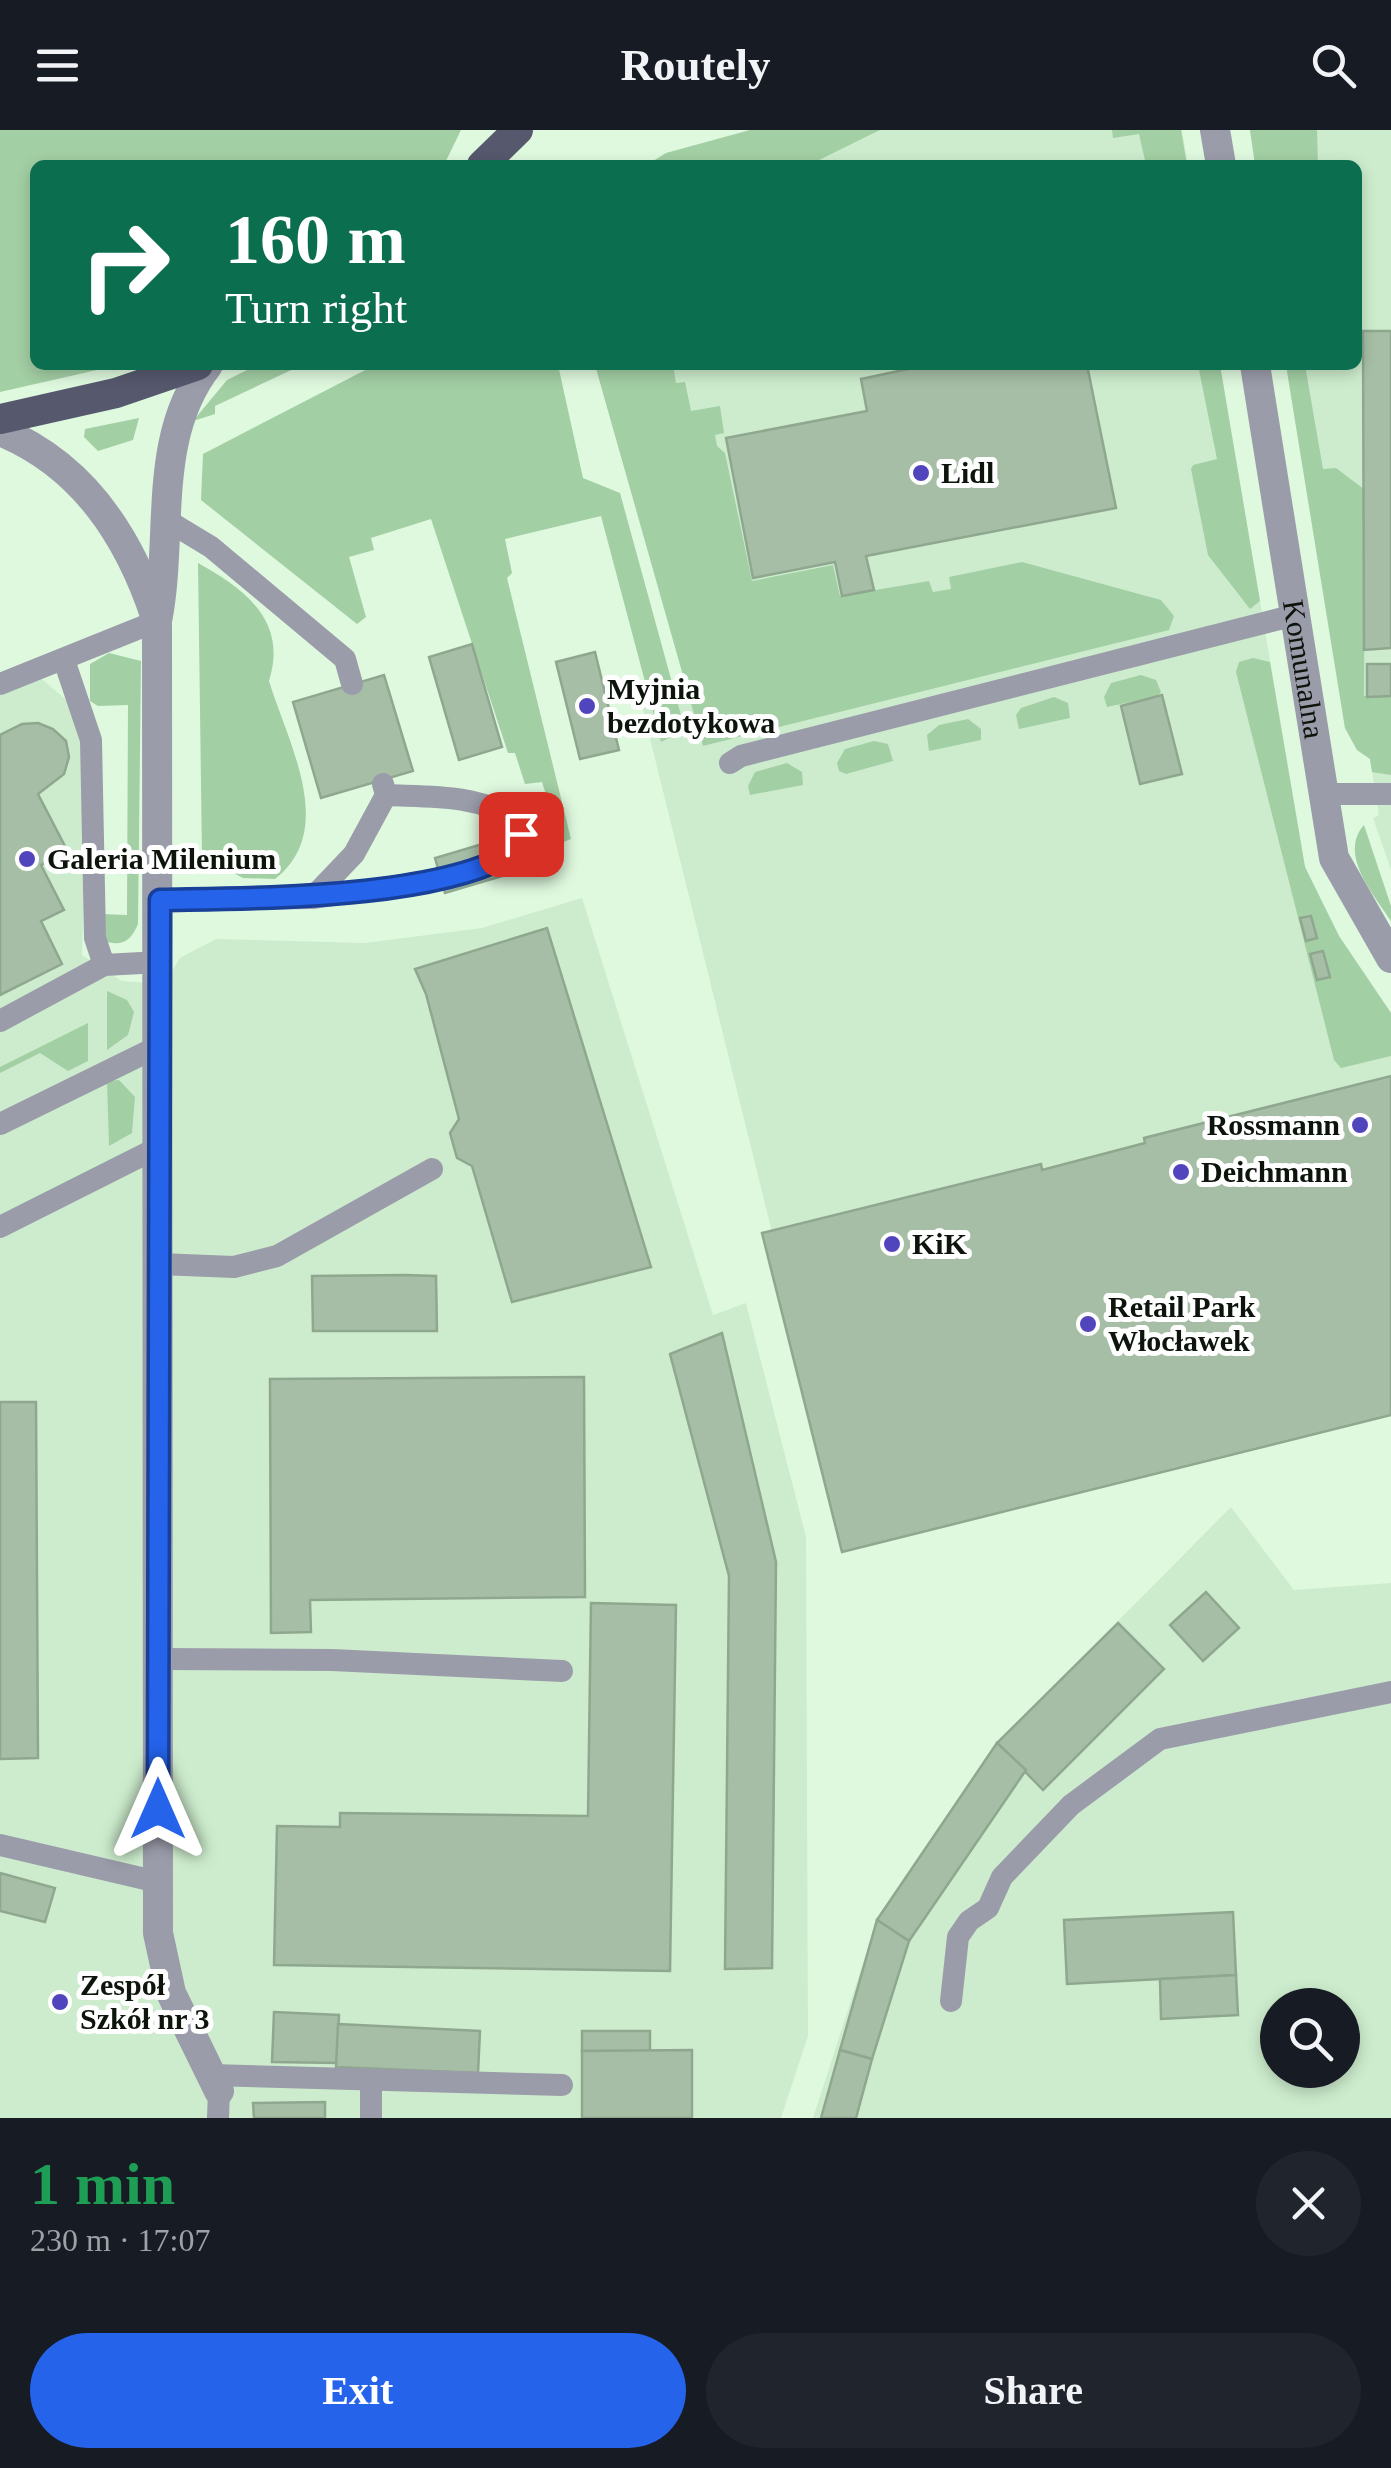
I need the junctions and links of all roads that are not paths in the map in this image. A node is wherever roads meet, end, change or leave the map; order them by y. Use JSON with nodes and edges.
{"nodes":[{"id":1,"x":484,"y":130,"type":"edge"},
{"id":2,"x":518,"y":130,"type":"edge"},
{"id":3,"x":1215,"y":130,"type":"edge"},
{"id":4,"x":480,"y":160,"type":"edge"},
{"id":5,"x":485,"y":160,"type":"edge"},
{"id":6,"x":1220,"y":160,"type":"edge"},
{"id":7,"x":184,"y":370,"type":"edge"},
{"id":8,"x":204,"y":370,"type":"edge"},
{"id":9,"x":1256,"y":370,"type":"edge"},
{"id":10,"x":0,"y":419,"type":"edge"},
{"id":11,"x":0,"y":431,"type":"edge"},
{"id":12,"x":168,"y":522,"type":"junction"},
{"id":13,"x":1295,"y":615,"type":"junction"},
{"id":14,"x":157,"y":621,"type":"junction"},
{"id":15,"x":64,"y":660,"type":"junction"},
{"id":16,"x":0,"y":684,"type":"edge"},
{"id":17,"x":352,"y":684,"type":"dead end"},
{"id":18,"x":730,"y":763,"type":"dead end"},
{"id":19,"x":1324,"y":794,"type":"junction"},
{"id":20,"x":1391,"y":794,"type":"edge"},
{"id":21,"x":312,"y":898,"type":"junction"},
{"id":22,"x":160,"y":900,"type":"junction"},
{"id":23,"x":1391,"y":958,"type":"edge"},
{"id":24,"x":160,"y":962,"type":"junction"},
{"id":25,"x":104,"y":965,"type":"junction"},
{"id":26,"x":0,"y":1022,"type":"edge"},
{"id":27,"x":159,"y":1046,"type":"junction"},
{"id":28,"x":0,"y":1124,"type":"edge"},
{"id":29,"x":159,"y":1147,"type":"junction"},
{"id":30,"x":432,"y":1169,"type":"dead end"},
{"id":31,"x":0,"y":1227,"type":"edge"},
{"id":32,"x":160,"y":1264,"type":"junction"},
{"id":33,"x":159,"y":1659,"type":"junction"},
{"id":34,"x":562,"y":1671,"type":"dead end"},
{"id":35,"x":1391,"y":1692,"type":"edge"},
{"id":36,"x":0,"y":1845,"type":"edge"},
{"id":37,"x":158,"y":1882,"type":"junction"},
{"id":38,"x":951,"y":2001,"type":"dead end"},
{"id":39,"x":371,"y":2081,"type":"junction"},
{"id":40,"x":562,"y":2085,"type":"dead end"},
{"id":41,"x":216,"y":2095,"type":"edge"},
{"id":42,"x":370,"y":2118,"type":"edge"}],
"edges":[{"from":1,"to":4,"type":"main road"},
{"from":2,"to":5,"type":"main road"},
{"from":3,"to":6,"type":"street"},
{"from":7,"to":10,"type":"main road"},
{"from":8,"to":12,"type":"street"},
{"from":9,"to":13,"type":"street","name":"Komunalna"},
{"from":11,"to":14,"type":"street"},
{"from":12,"to":14,"type":"street"},
{"from":12,"to":17,"type":"lane"},
{"from":13,"to":18,"type":"lane"},
{"from":13,"to":19,"type":"street","name":"Komunalna"},
{"from":14,"to":15,"type":"lane"},
{"from":14,"to":22,"type":"street"},
{"from":15,"to":16,"type":"lane"},
{"from":15,"to":25,"type":"lane"},
{"from":19,"to":20,"type":"lane"},
{"from":19,"to":23,"type":"street","name":"Komunalna"},
{"from":21,"to":21,"type":"lane"},
{"from":21,"to":22,"type":"lane"},
{"from":22,"to":24,"type":"street"},
{"from":24,"to":25,"type":"lane"},
{"from":24,"to":27,"type":"street"},
{"from":25,"to":26,"type":"lane"},
{"from":27,"to":28,"type":"lane"},
{"from":27,"to":29,"type":"street"},
{"from":29,"to":31,"type":"lane"},
{"from":29,"to":32,"type":"street"},
{"from":30,"to":32,"type":"lane"},
{"from":32,"to":33,"type":"street"},
{"from":33,"to":34,"type":"lane"},
{"from":33,"to":37,"type":"street"},
{"from":35,"to":38,"type":"lane"},
{"from":36,"to":37,"type":"lane"},
{"from":37,"to":41,"type":"street"},
{"from":39,"to":40,"type":"lane"},
{"from":39,"to":41,"type":"lane"},
{"from":39,"to":42,"type":"lane"}]}
